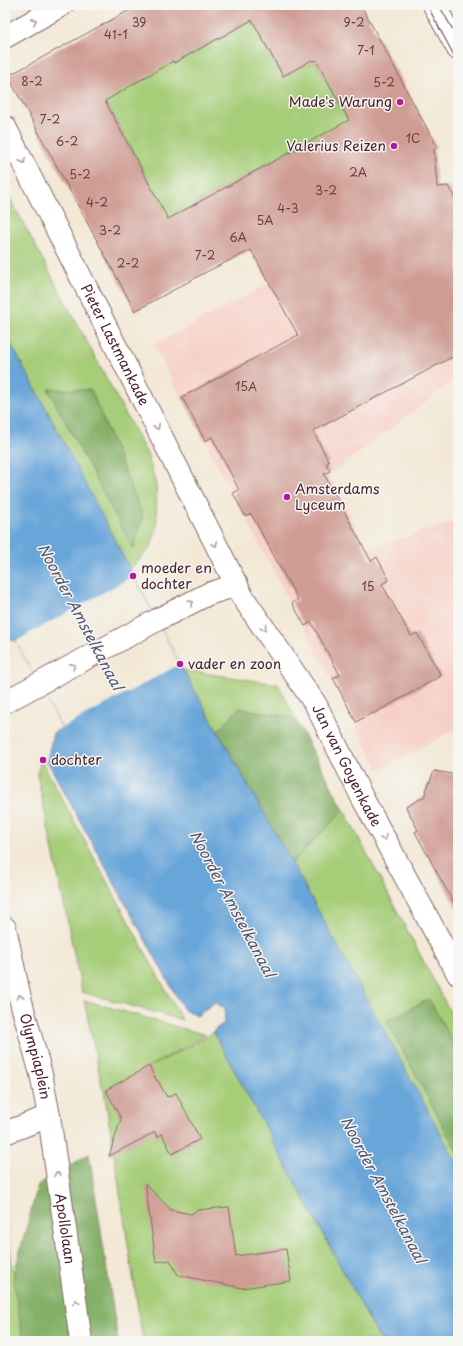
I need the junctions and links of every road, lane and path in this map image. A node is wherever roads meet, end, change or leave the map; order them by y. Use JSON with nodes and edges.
{"nodes":[{"id":1,"x":62,"y":5,"type":"edge"},
{"id":2,"x":434,"y":5,"type":"edge"},
{"id":3,"x":5,"y":37,"type":"edge"},
{"id":4,"x":458,"y":49,"type":"edge"},
{"id":5,"x":5,"y":127,"type":"edge"},
{"id":6,"x":225,"y":562,"type":"joint"},
{"id":7,"x":236,"y":585,"type":"junction"},
{"id":8,"x":5,"y":702,"type":"edge"},
{"id":9,"x":5,"y":928,"type":"edge"},
{"id":10,"x":458,"y":974,"type":"edge"},
{"id":11,"x":49,"y":1116,"type":"junction"},
{"id":12,"x":5,"y":1133,"type":"edge"},
{"id":13,"x":81,"y":1341,"type":"edge"}],
"edges":[{"from":3,"to":1,"type":"street","one_way":true},
{"from":2,"to":4,"type":"street"},
{"from":5,"to":6,"type":"street","name":"Pieter Lastmankade","one_way":true},
{"from":6,"to":7,"type":"street","name":"Jan van Goyenkade"},
{"from":8,"to":7,"type":"street","one_way":true},
{"from":7,"to":10,"type":"street","name":"Jan van Goyenkade","one_way":true},
{"from":11,"to":9,"type":"street","name":"Olympiaplein","one_way":true},
{"from":11,"to":12,"type":"street","name":"Olympiaplein"},
{"from":13,"to":11,"type":"street","name":"Apollolaan","one_way":true}]}
